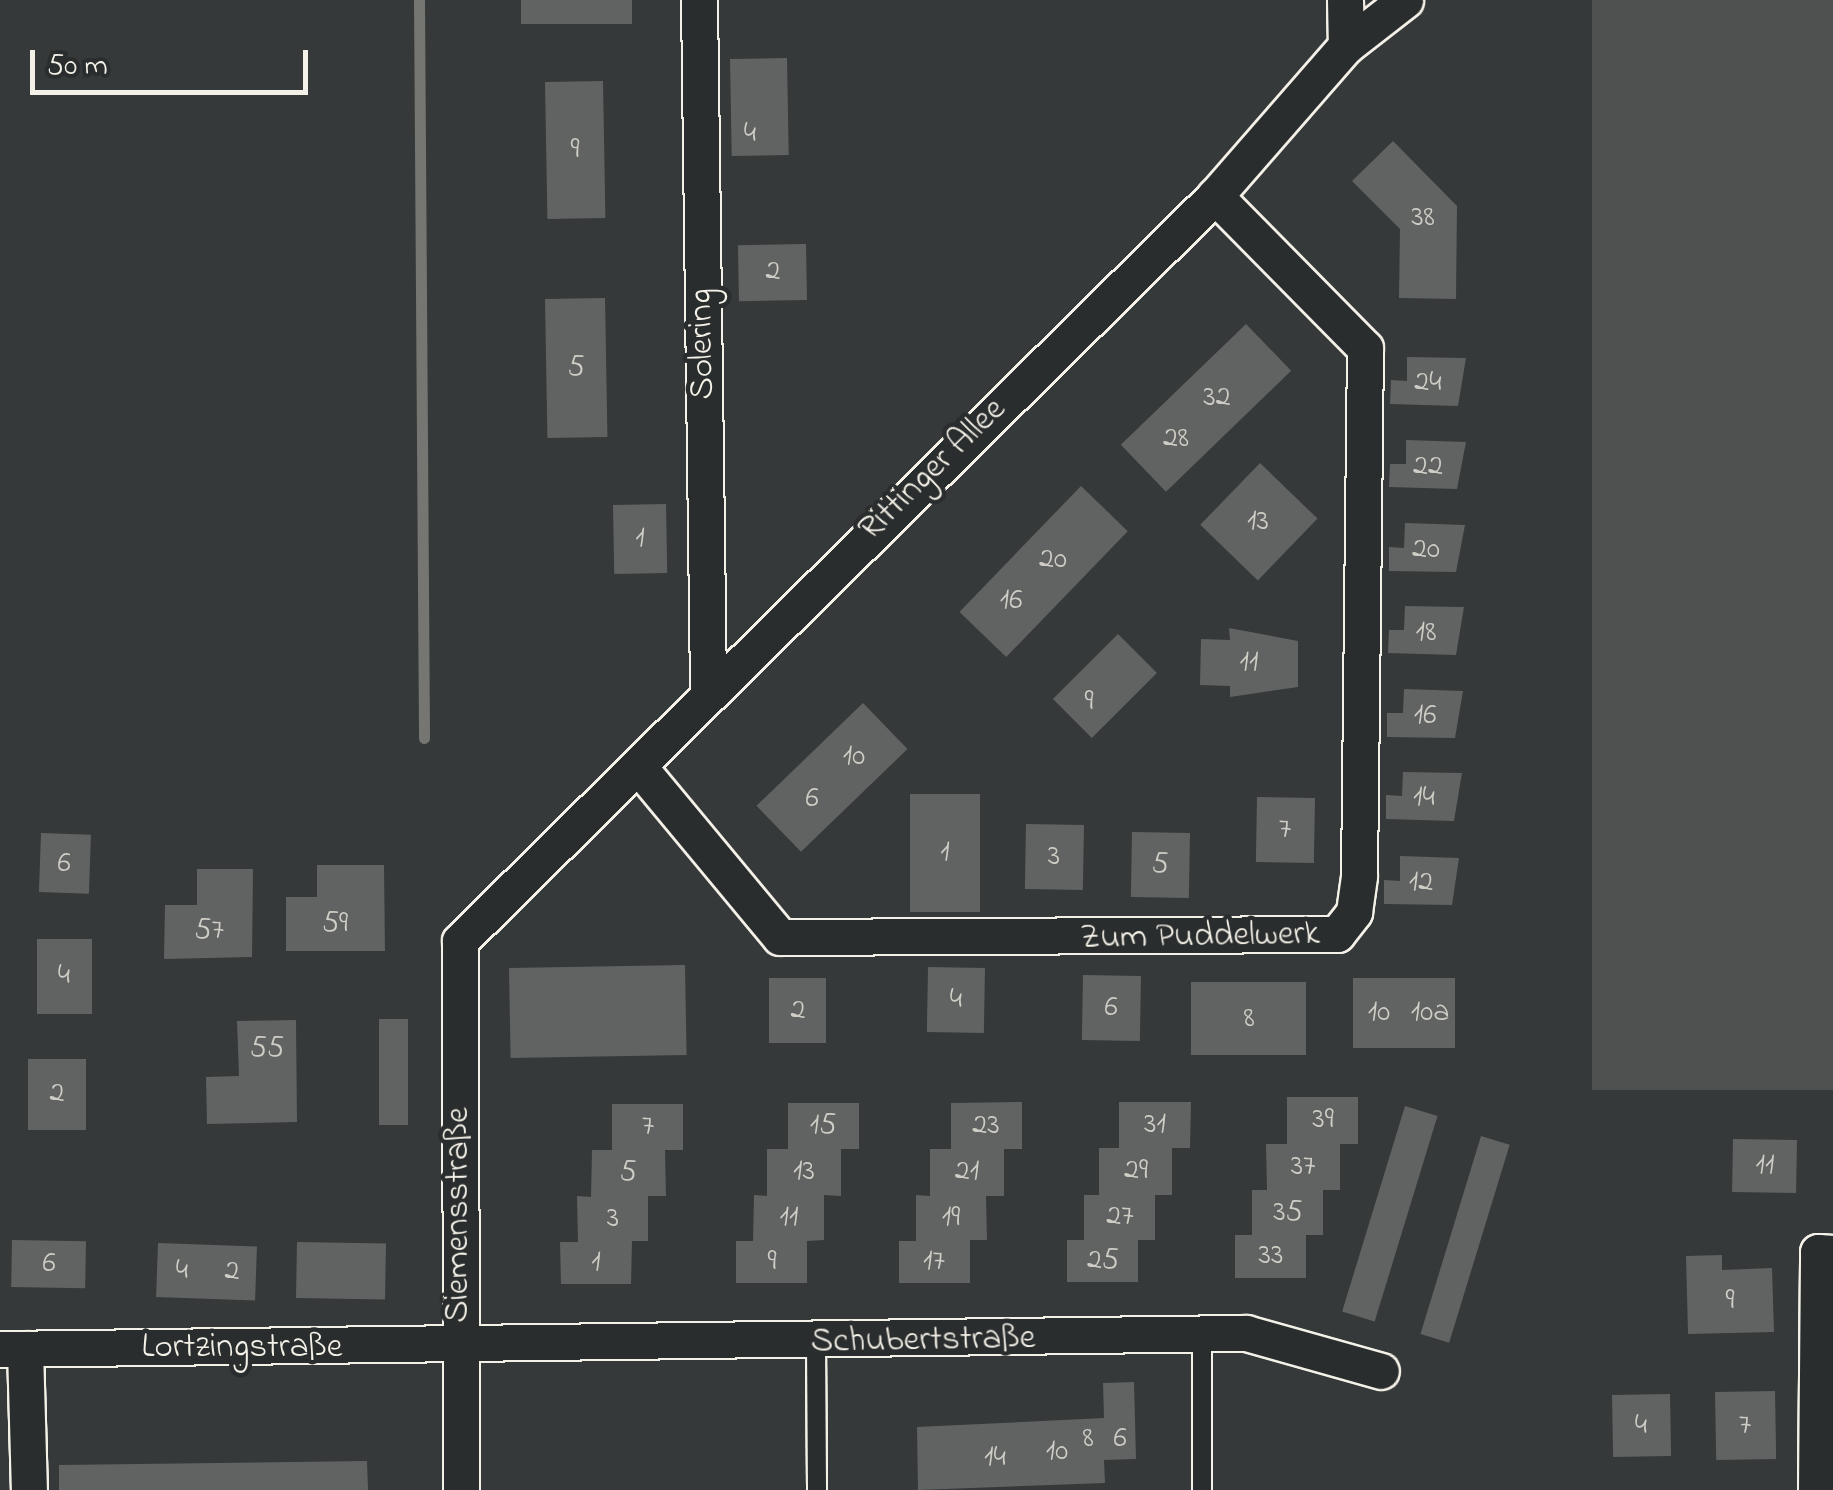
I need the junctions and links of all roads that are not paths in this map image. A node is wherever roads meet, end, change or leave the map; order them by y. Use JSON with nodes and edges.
{"nodes":[{"id":1,"x":699,"y":0,"type":"edge"},
{"id":2,"x":1345,"y":0,"type":"edge"},
{"id":3,"x":1406,"y":0,"type":"edge"},
{"id":4,"x":1346,"y":46,"type":"junction"},
{"id":5,"x":1215,"y":196,"type":"junction"},
{"id":6,"x":708,"y":688,"type":"junction"},
{"id":7,"x":638,"y":766,"type":"junction"},
{"id":8,"x":460,"y":941,"type":"joint"},
{"id":9,"x":1833,"y":1252,"type":"edge"},
{"id":10,"x":1202,"y":1335,"type":"junction"},
{"id":11,"x":816,"y":1343,"type":"junction"},
{"id":12,"x":459,"y":1347,"type":"junction"},
{"id":13,"x":13,"y":1349,"type":"edge"},
{"id":14,"x":1382,"y":1371,"type":"dead end"},
{"id":15,"x":29,"y":1490,"type":"edge"},
{"id":16,"x":461,"y":1490,"type":"edge"},
{"id":17,"x":817,"y":1490,"type":"edge"},
{"id":18,"x":1202,"y":1490,"type":"edge"},
{"id":19,"x":1816,"y":1490,"type":"edge"}],
"edges":[{"from":1,"to":6,"type":"street","name":"Solering"},
{"from":2,"to":4,"type":"street"},
{"from":3,"to":4,"type":"street","name":"Rittinger Allee"},
{"from":4,"to":5,"type":"street","name":"Rittinger Allee"},
{"from":5,"to":6,"type":"street","name":"Rittinger Allee"},
{"from":5,"to":7,"type":"street","name":"Zum Puddelwerk"},
{"from":6,"to":7,"type":"street","name":"Rittinger Allee"},
{"from":7,"to":8,"type":"street","name":"Rittinger Allee"},
{"from":8,"to":12,"type":"street","name":"Siemensstraße"},
{"from":9,"to":19,"type":"street"},
{"from":10,"to":11,"type":"street","name":"Schubertstraße"},
{"from":10,"to":14,"type":"street","name":"Schubertstraße"},
{"from":10,"to":18,"type":"lane"},
{"from":11,"to":12,"type":"street","name":"Schubertstraße"},
{"from":11,"to":17,"type":"lane"},
{"from":12,"to":13,"type":"street","name":"Lortzingstraße"},
{"from":12,"to":16,"type":"street","name":"Siemensstraße"},
{"from":13,"to":15,"type":"street","name":"Lortzingstraße"}]}
